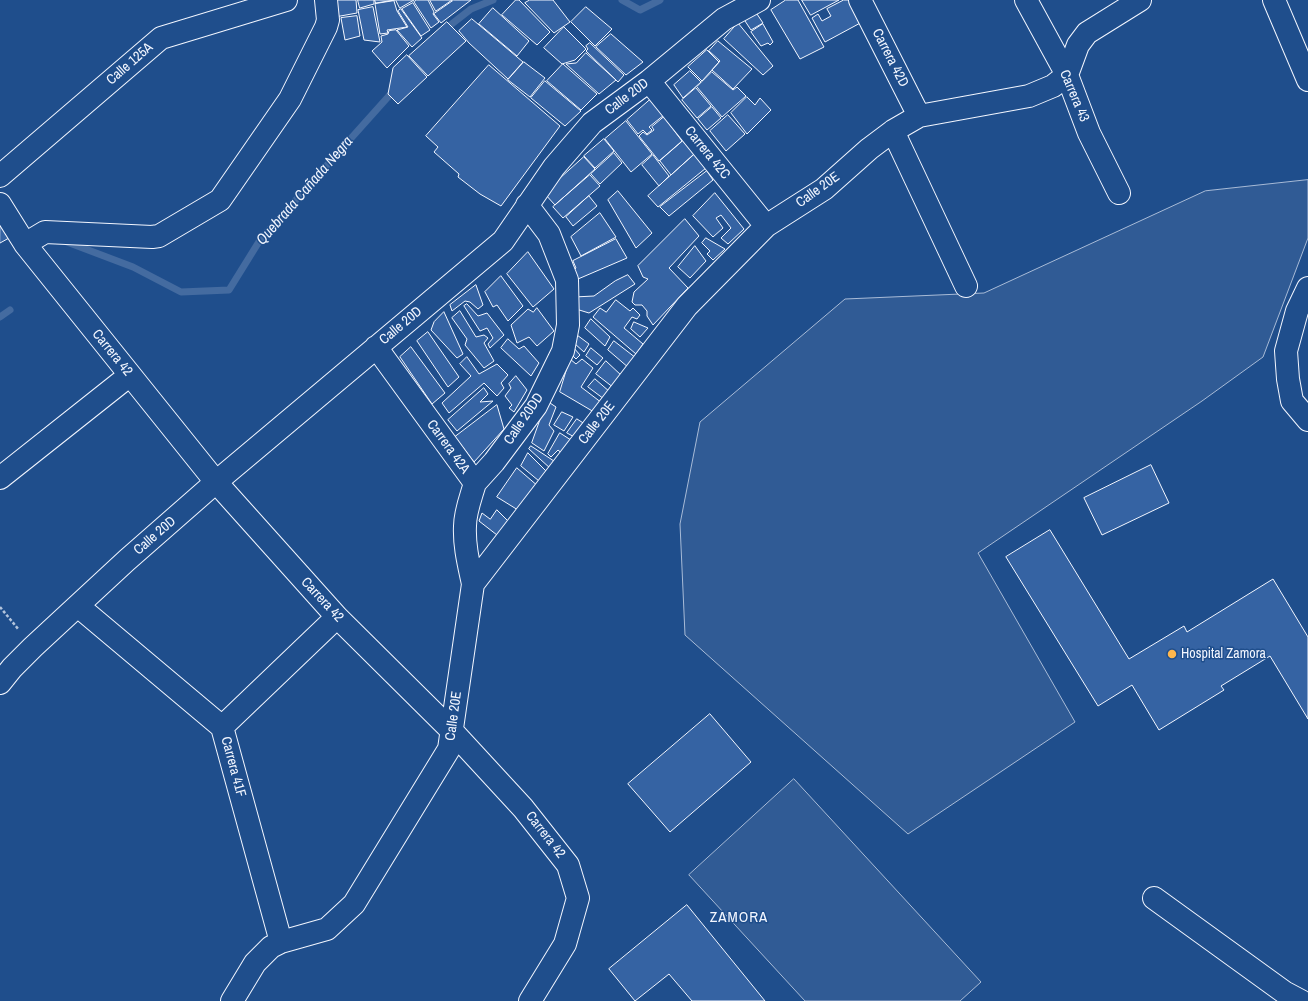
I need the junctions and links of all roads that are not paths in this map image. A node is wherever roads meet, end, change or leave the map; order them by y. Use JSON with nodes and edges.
{"nodes":[{"id":1,"x":286,"y":0,"type":"edge"},
{"id":2,"x":326,"y":0,"type":"edge"},
{"id":3,"x":759,"y":0,"type":"edge"},
{"id":4,"x":860,"y":0,"type":"edge"},
{"id":5,"x":1026,"y":0,"type":"edge"},
{"id":6,"x":1140,"y":0,"type":"edge"},
{"id":7,"x":1274,"y":0,"type":"edge"},
{"id":8,"x":1067,"y":75,"type":"junction"},
{"id":9,"x":1308,"y":80,"type":"edge"},
{"id":10,"x":649,"y":81,"type":"junction"},
{"id":11,"x":919,"y":116,"type":"junction"},
{"id":12,"x":893,"y":131,"type":"junction"},
{"id":13,"x":0,"y":176,"type":"edge"},
{"id":14,"x":1119,"y":193,"type":"dead end"},
{"id":15,"x":0,"y":204,"type":"edge"},
{"id":16,"x":527,"y":205,"type":"junction"},
{"id":17,"x":766,"y":226,"type":"junction"},
{"id":18,"x":24,"y":244,"type":"junction"},
{"id":19,"x":966,"y":286,"type":"dead end"},
{"id":20,"x":1308,"y":288,"type":"edge"},
{"id":21,"x":376,"y":347,"type":"junction"},
{"id":22,"x":130,"y":375,"type":"junction"},
{"id":23,"x":1308,"y":420,"type":"edge"},
{"id":24,"x":0,"y":478,"type":"edge"},
{"id":25,"x":216,"y":482,"type":"junction"},
{"id":26,"x":475,"y":483,"type":"junction"},
{"id":27,"x":473,"y":584,"type":"junction"},
{"id":28,"x":78,"y":606,"type":"junction"},
{"id":29,"x":336,"y":617,"type":"junction"},
{"id":30,"x":0,"y":683,"type":"edge"},
{"id":31,"x":222,"y":727,"type":"junction"},
{"id":32,"x":452,"y":731,"type":"junction"},
{"id":33,"x":1154,"y":898,"type":"dead end"},
{"id":34,"x":281,"y":942,"type":"junction"},
{"id":35,"x":1291,"y":998,"type":"edge"},
{"id":36,"x":232,"y":1001,"type":"edge"},
{"id":37,"x":530,"y":1001,"type":"edge"}],
"edges":[{"from":1,"to":13,"type":"street","name":"Calle 125A"},
{"from":2,"to":18,"type":"street"},
{"from":3,"to":10,"type":"street","name":"Calle 20D"},
{"from":4,"to":11,"type":"street","name":"Carrera 42D"},
{"from":5,"to":8,"type":"street","name":"Carrera 43"},
{"from":6,"to":8,"type":"street"},
{"from":7,"to":9,"type":"street"},
{"from":8,"to":11,"type":"street","name":"Calle 20E"},
{"from":8,"to":14,"type":"street","name":"Carrera 43"},
{"from":10,"to":16,"type":"street","name":"Calle 20D"},
{"from":10,"to":17,"type":"street","name":"Carrera 42C"},
{"from":11,"to":12,"type":"street","name":"Calle 20E"},
{"from":12,"to":17,"type":"street","name":"Calle 20E"},
{"from":12,"to":19,"type":"street"},
{"from":15,"to":18,"type":"street","name":"Carrera 42"},
{"from":16,"to":21,"type":"street","name":"Calle 20D"},
{"from":16,"to":26,"type":"street","name":"Calle 20DD"},
{"from":17,"to":27,"type":"street","name":"Calle 20E"},
{"from":18,"to":22,"type":"street","name":"Carrera 42"},
{"from":20,"to":23,"type":"street"},
{"from":21,"to":25,"type":"street","name":"Calle 20D"},
{"from":21,"to":26,"type":"street","name":"Carrera 42A"},
{"from":22,"to":24,"type":"street"},
{"from":22,"to":25,"type":"street","name":"Carrera 42"},
{"from":25,"to":28,"type":"street","name":"Calle 20D"},
{"from":25,"to":29,"type":"street","name":"Carrera 42"},
{"from":26,"to":27,"type":"street","name":"Carrera 42A"},
{"from":27,"to":32,"type":"street","name":"Calle 20E"},
{"from":28,"to":30,"type":"street","name":"Calle 20D"},
{"from":28,"to":31,"type":"street","name":"Carrera 41F"},
{"from":29,"to":31,"type":"street"},
{"from":29,"to":32,"type":"street","name":"Carrera 42"},
{"from":31,"to":34,"type":"street","name":"Carrera 41F"},
{"from":32,"to":34,"type":"street","name":"Calle 20E"},
{"from":32,"to":37,"type":"street","name":"Carrera 42"},
{"from":33,"to":35,"type":"street"},
{"from":34,"to":36,"type":"street","name":"Calle 20E"}]}
